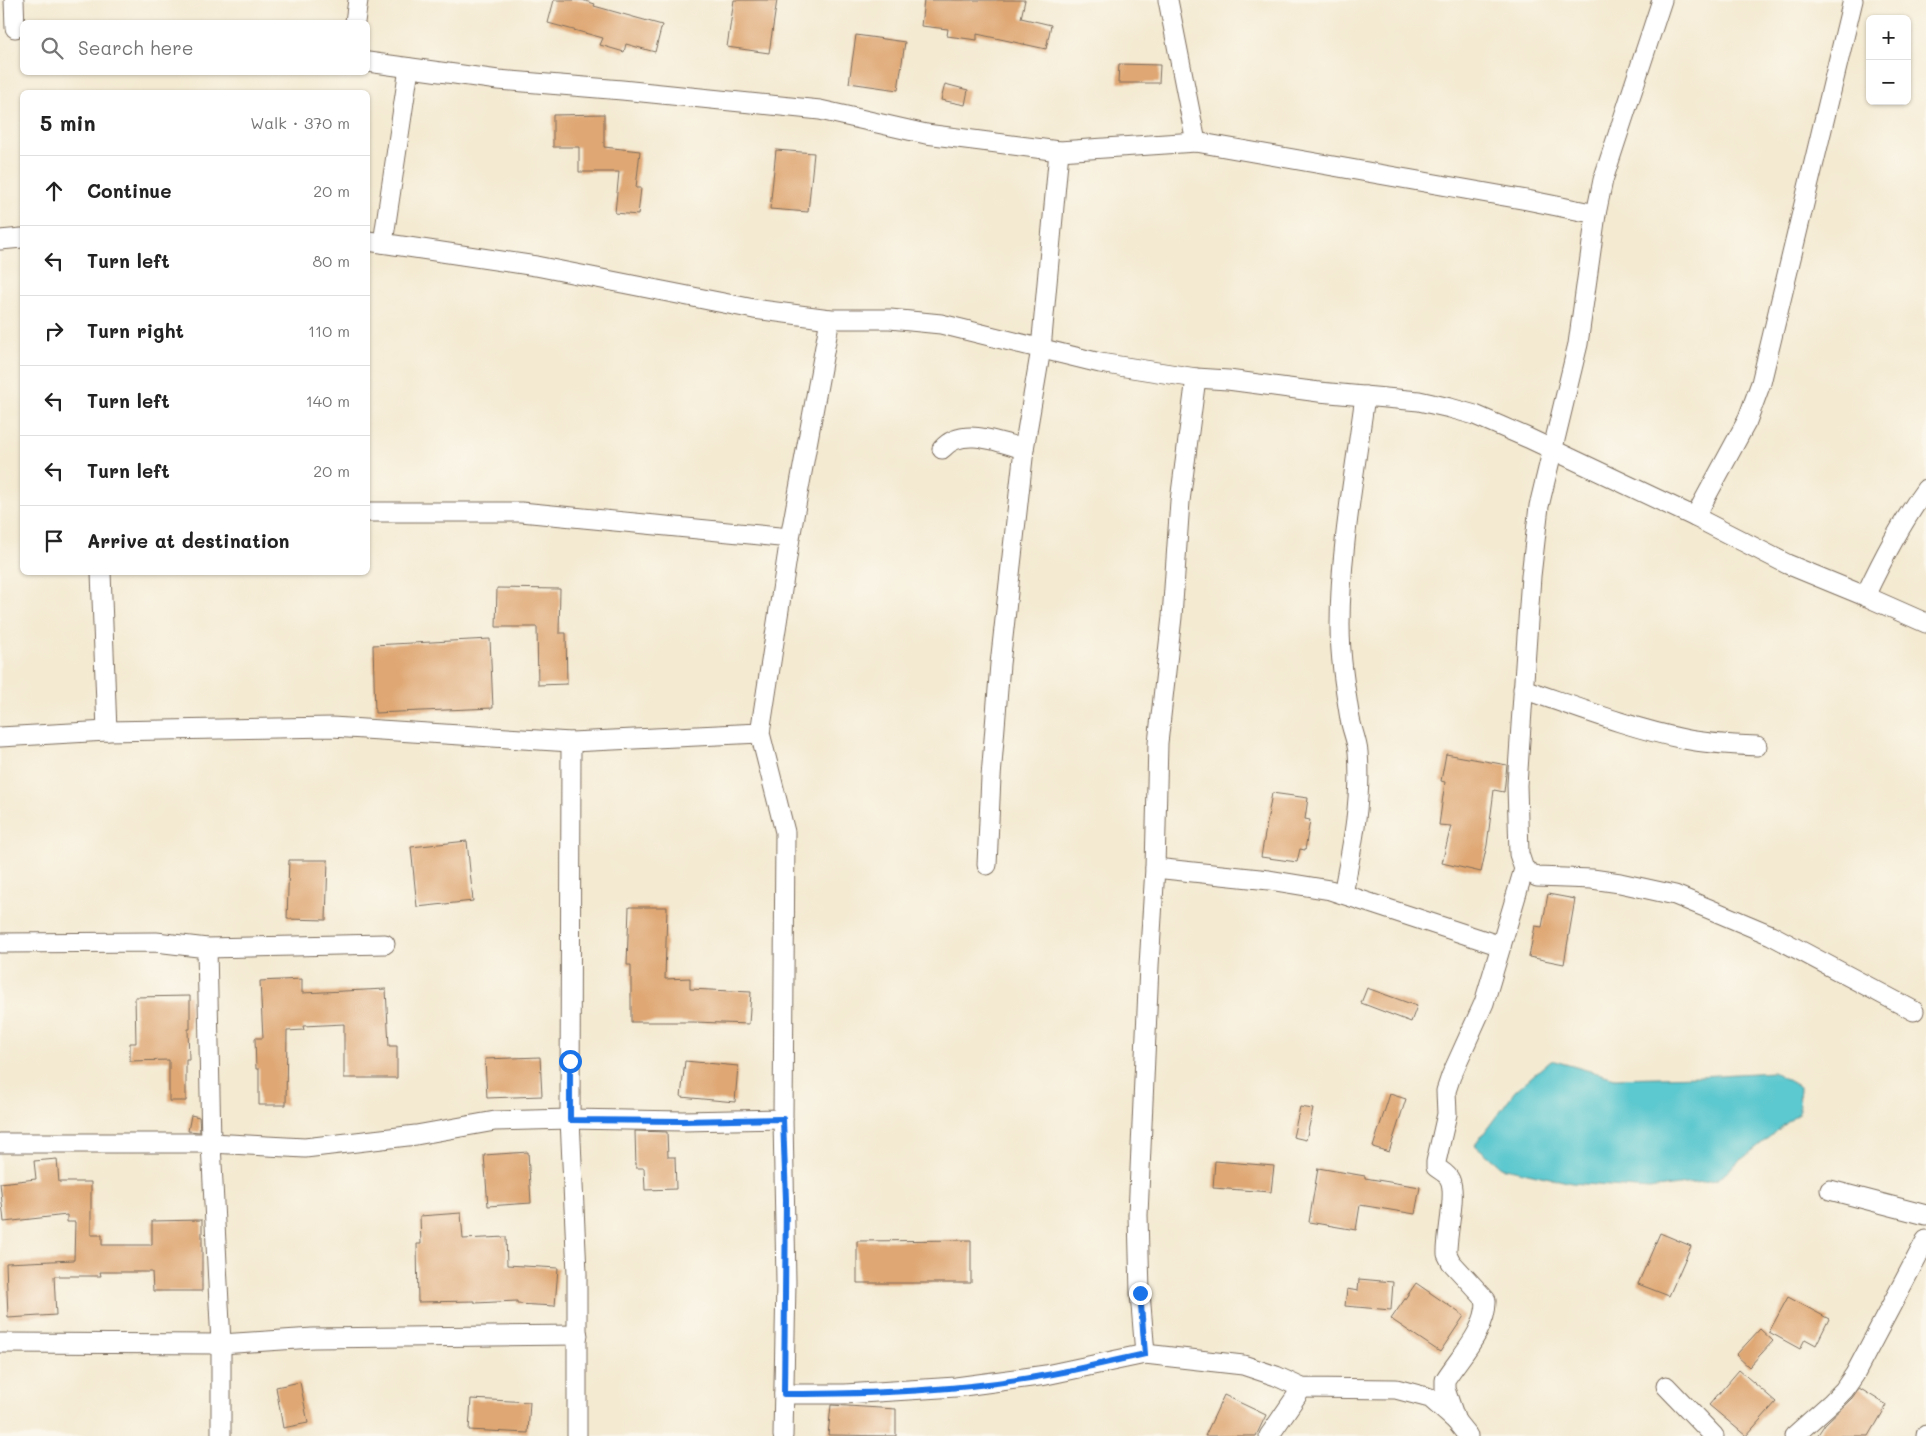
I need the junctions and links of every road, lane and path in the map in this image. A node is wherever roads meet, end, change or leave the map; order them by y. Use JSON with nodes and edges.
{"nodes":[{"id":1,"x":14,"y":0,"type":"edge"},
{"id":2,"x":358,"y":0,"type":"edge"},
{"id":3,"x":1168,"y":0,"type":"edge"},
{"id":4,"x":1662,"y":0,"type":"edge"},
{"id":5,"x":1853,"y":0,"type":"edge"},
{"id":6,"x":355,"y":20,"type":"edge"},
{"id":7,"x":12,"y":29,"type":"edge"},
{"id":8,"x":370,"y":62,"type":"edge"},
{"id":9,"x":409,"y":68,"type":"junction"},
{"id":10,"x":1196,"y":142,"type":"junction"},
{"id":11,"x":1059,"y":151,"type":"junction"},
{"id":12,"x":1596,"y":214,"type":"junction"},
{"id":13,"x":20,"y":238,"type":"edge"},
{"id":14,"x":0,"y":240,"type":"edge"},
{"id":15,"x":375,"y":242,"type":"edge"},
{"id":16,"x":830,"y":319,"type":"junction"},
{"id":17,"x":1041,"y":349,"type":"junction"},
{"id":18,"x":1196,"y":378,"type":"junction"},
{"id":19,"x":1365,"y":396,"type":"junction"},
{"id":20,"x":1024,"y":449,"type":"junction"},
{"id":21,"x":1552,"y":449,"type":"junction"},
{"id":22,"x":942,"y":450,"type":"dead end"},
{"id":23,"x":1926,"y":489,"type":"edge"},
{"id":24,"x":370,"y":512,"type":"edge"},
{"id":25,"x":1695,"y":517,"type":"junction"},
{"id":26,"x":790,"y":538,"type":"junction"},
{"id":27,"x":101,"y":575,"type":"edge"},
{"id":28,"x":1865,"y":596,"type":"junction"},
{"id":29,"x":1926,"y":623,"type":"edge"},
{"id":30,"x":1523,"y":689,"type":"junction"},
{"id":31,"x":107,"y":731,"type":"junction"},
{"id":32,"x":760,"y":733,"type":"junction"},
{"id":33,"x":0,"y":737,"type":"edge"},
{"id":34,"x":570,"y":742,"type":"junction"},
{"id":35,"x":1757,"y":746,"type":"dead end"},
{"id":36,"x":987,"y":865,"type":"dead end"},
{"id":37,"x":1155,"y":868,"type":"junction"},
{"id":38,"x":1524,"y":869,"type":"junction"},
{"id":39,"x":1343,"y":894,"type":"junction"},
{"id":40,"x":0,"y":943,"type":"edge"},
{"id":41,"x":385,"y":944,"type":"dead end"},
{"id":42,"x":1501,"y":946,"type":"junction"},
{"id":43,"x":207,"y":948,"type":"junction"},
{"id":44,"x":1914,"y":1011,"type":"dead end"},
{"id":45,"x":783,"y":1119,"type":"junction"},
{"id":46,"x":570,"y":1120,"type":"junction"},
{"id":47,"x":0,"y":1143,"type":"edge"},
{"id":48,"x":211,"y":1143,"type":"junction"},
{"id":49,"x":1830,"y":1190,"type":"dead end"},
{"id":50,"x":1926,"y":1215,"type":"edge"},
{"id":51,"x":1926,"y":1240,"type":"edge"},
{"id":52,"x":578,"y":1335,"type":"junction"},
{"id":53,"x":0,"y":1343,"type":"edge"},
{"id":54,"x":221,"y":1344,"type":"junction"},
{"id":55,"x":1145,"y":1354,"type":"junction"},
{"id":56,"x":1666,"y":1386,"type":"dead end"},
{"id":57,"x":1302,"y":1388,"type":"junction"},
{"id":58,"x":784,"y":1394,"type":"junction"},
{"id":59,"x":1462,"y":1429,"type":"edge"},
{"id":60,"x":221,"y":1436,"type":"edge"},
{"id":61,"x":577,"y":1436,"type":"edge"},
{"id":62,"x":783,"y":1436,"type":"edge"},
{"id":63,"x":1269,"y":1436,"type":"edge"},
{"id":64,"x":1714,"y":1436,"type":"edge"},
{"id":65,"x":1794,"y":1436,"type":"edge"}],
"edges":[{"from":1,"to":7,"type":"street"},
{"from":2,"to":6,"type":"street"},
{"from":3,"to":10,"type":"street"},
{"from":4,"to":12,"type":"street"},
{"from":5,"to":25,"type":"street"},
{"from":8,"to":9,"type":"street"},
{"from":9,"to":11,"type":"street"},
{"from":9,"to":15,"type":"street"},
{"from":10,"to":11,"type":"street"},
{"from":10,"to":12,"type":"street"},
{"from":11,"to":17,"type":"street"},
{"from":12,"to":21,"type":"street"},
{"from":13,"to":14,"type":"street"},
{"from":15,"to":16,"type":"street"},
{"from":16,"to":17,"type":"street"},
{"from":16,"to":26,"type":"street"},
{"from":17,"to":18,"type":"street"},
{"from":17,"to":20,"type":"street"},
{"from":18,"to":19,"type":"street"},
{"from":18,"to":37,"type":"street"},
{"from":19,"to":21,"type":"street"},
{"from":19,"to":39,"type":"street"},
{"from":20,"to":22,"type":"street"},
{"from":20,"to":36,"type":"street"},
{"from":21,"to":25,"type":"street"},
{"from":21,"to":30,"type":"street"},
{"from":23,"to":28,"type":"street"},
{"from":24,"to":26,"type":"street"},
{"from":25,"to":28,"type":"street"},
{"from":26,"to":32,"type":"street"},
{"from":27,"to":31,"type":"street"},
{"from":28,"to":29,"type":"street"},
{"from":30,"to":35,"type":"street"},
{"from":30,"to":38,"type":"street"},
{"from":31,"to":33,"type":"street"},
{"from":31,"to":34,"type":"street"},
{"from":32,"to":34,"type":"street"},
{"from":32,"to":45,"type":"street"},
{"from":34,"to":46,"type":"street"},
{"from":37,"to":39,"type":"street"},
{"from":37,"to":55,"type":"street"},
{"from":38,"to":42,"type":"street"},
{"from":38,"to":44,"type":"street"},
{"from":39,"to":42,"type":"street"},
{"from":40,"to":43,"type":"street"},
{"from":41,"to":43,"type":"street"},
{"from":42,"to":59,"type":"street"},
{"from":43,"to":48,"type":"street"},
{"from":45,"to":46,"type":"street"},
{"from":45,"to":58,"type":"street"},
{"from":46,"to":48,"type":"street"},
{"from":46,"to":52,"type":"street"},
{"from":47,"to":48,"type":"street"},
{"from":48,"to":54,"type":"street"},
{"from":49,"to":50,"type":"street"},
{"from":51,"to":65,"type":"street"},
{"from":52,"to":54,"type":"street"},
{"from":52,"to":61,"type":"street"},
{"from":53,"to":54,"type":"street"},
{"from":54,"to":60,"type":"street"},
{"from":55,"to":57,"type":"street"},
{"from":55,"to":58,"type":"street"},
{"from":56,"to":64,"type":"street"},
{"from":57,"to":59,"type":"street"},
{"from":57,"to":63,"type":"street"},
{"from":58,"to":62,"type":"street"}]}
